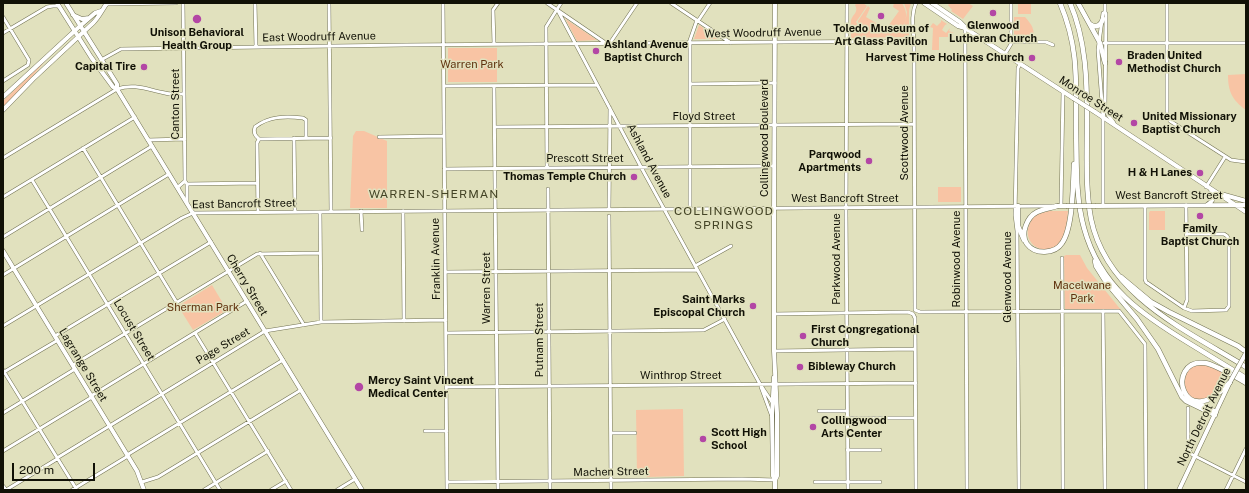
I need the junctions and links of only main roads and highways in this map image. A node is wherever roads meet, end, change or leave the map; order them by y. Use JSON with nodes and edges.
{"nodes":[{"id":1,"x":66,"y":3,"type":"edge"},
{"id":2,"x":106,"y":3,"type":"edge"},
{"id":3,"x":775,"y":3,"type":"edge"},
{"id":4,"x":924,"y":3,"type":"edge"},
{"id":5,"x":932,"y":3,"type":"edge"},
{"id":6,"x":1060,"y":3,"type":"edge"},
{"id":7,"x":1070,"y":3,"type":"edge"},
{"id":8,"x":1078,"y":3,"type":"edge"},
{"id":9,"x":58,"y":5,"type":"edge"},
{"id":10,"x":101,"y":11,"type":"junction"},
{"id":11,"x":73,"y":15,"type":"junction"},
{"id":12,"x":90,"y":18,"type":"junction"},
{"id":13,"x":1103,"y":19,"type":"road end"},
{"id":14,"x":1088,"y":22,"type":"junction"},
{"id":15,"x":80,"y":26,"type":"junction"},
{"id":16,"x":965,"y":28,"type":"junction"},
{"id":17,"x":74,"y":31,"type":"junction"},
{"id":18,"x":84,"y":32,"type":"junction"},
{"id":19,"x":78,"y":37,"type":"junction"},
{"id":20,"x":1105,"y":63,"type":"road end"},
{"id":21,"x":117,"y":89,"type":"junction"},
{"id":22,"x":3,"y":97,"type":"edge"},
{"id":23,"x":3,"y":110,"type":"edge"},
{"id":24,"x":1076,"y":127,"type":"junction"},
{"id":25,"x":1211,"y":190,"type":"junction"},
{"id":26,"x":1246,"y":201,"type":"edge"},
{"id":27,"x":1204,"y":205,"type":"junction"},
{"id":28,"x":1235,"y":205,"type":"junction"},
{"id":29,"x":1246,"y":205,"type":"edge"},
{"id":30,"x":1017,"y":206,"type":"road end"},
{"id":31,"x":1062,"y":206,"type":"joint"},
{"id":32,"x":1246,"y":212,"type":"edge"},
{"id":33,"x":1026,"y":243,"type":"junction"},
{"id":34,"x":3,"y":251,"type":"edge"},
{"id":35,"x":1094,"y":256,"type":"junction"},
{"id":36,"x":1118,"y":275,"type":"junction"},
{"id":37,"x":1246,"y":351,"type":"edge"},
{"id":38,"x":1246,"y":367,"type":"edge"},
{"id":39,"x":1246,"y":378,"type":"edge"},
{"id":40,"x":1230,"y":382,"type":"junction"},
{"id":41,"x":1246,"y":383,"type":"edge"},
{"id":42,"x":775,"y":384,"type":"junction"},
{"id":43,"x":1195,"y":401,"type":"junction"},
{"id":44,"x":1215,"y":413,"type":"junction"},
{"id":45,"x":775,"y":451,"type":"junction"},
{"id":46,"x":144,"y":490,"type":"edge"},
{"id":47,"x":362,"y":490,"type":"edge"},
{"id":48,"x":775,"y":490,"type":"edge"},
{"id":49,"x":1178,"y":490,"type":"edge"}],
"edges":[{"from":1,"to":11,"type":"main road","name":"Cherry Street"},
{"from":2,"to":10,"type":"main road"},
{"from":3,"to":42,"type":"main road","name":"Collingwood Boulevard"},
{"from":4,"to":16,"type":"main road","name":"Monroe Street"},
{"from":5,"to":16,"type":"main road","name":"Monroe Street"},
{"from":6,"to":24,"type":"highway"},
{"from":7,"to":36,"type":"highway"},
{"from":8,"to":14,"type":"highway"},
{"from":9,"to":17,"type":"main road","name":"Cherry Street"},
{"from":10,"to":12,"type":"main road"},
{"from":10,"to":18,"type":"main road"},
{"from":11,"to":12,"type":"main road"},
{"from":11,"to":15,"type":"main road","name":"Cherry Street"},
{"from":12,"to":15,"type":"main road"},
{"from":13,"to":14,"type":"highway"},
{"from":14,"to":20,"type":"highway"},
{"from":15,"to":17,"type":"main road"},
{"from":15,"to":18,"type":"main road","name":"Cherry Street"},
{"from":16,"to":25,"type":"main road","name":"Monroe Street","bridge":true},
{"from":17,"to":19,"type":"main road","name":"Cherry Street"},
{"from":17,"to":22,"type":"main road"},
{"from":18,"to":19,"type":"main road"},
{"from":18,"to":21,"type":"main road","name":"Cherry Street"},
{"from":19,"to":21,"type":"main road","name":"Cherry Street"},
{"from":19,"to":23,"type":"main road"},
{"from":21,"to":47,"type":"main road","name":"Cherry Street"},
{"from":24,"to":33,"type":"highway"},
{"from":24,"to":35,"type":"highway"},
{"from":25,"to":26,"type":"main road"},
{"from":25,"to":27,"type":"main road"},
{"from":25,"to":28,"type":"main road","name":"Monroe Street"},
{"from":27,"to":28,"type":"main road","name":"West Bancroft Street"},
{"from":27,"to":31,"type":"main road","name":"West Bancroft Street","bridge":true},
{"from":28,"to":29,"type":"main road","name":"West Bancroft Street"},
{"from":28,"to":32,"type":"main road","name":"Monroe Street"},
{"from":30,"to":33,"type":"highway"},
{"from":31,"to":33,"type":"highway"},
{"from":34,"to":46,"type":"main road","name":"Lagrange Street"},
{"from":35,"to":39,"type":"highway"},
{"from":35,"to":44,"type":"highway"},
{"from":36,"to":37,"type":"highway"},
{"from":36,"to":38,"type":"highway"},
{"from":37,"to":40,"type":"main road","name":"North Detroit Avenue","bridge":true},
{"from":40,"to":43,"type":"highway"},
{"from":40,"to":44,"type":"main road","name":"North Detroit Avenue"},
{"from":41,"to":43,"type":"highway"},
{"from":42,"to":45,"type":"main road","name":"Collingwood Boulevard"},
{"from":42,"to":45,"type":"main road","name":"Collingwood Boulevard"},
{"from":43,"to":44,"type":"highway"},
{"from":44,"to":49,"type":"main road","name":"North Detroit Avenue"},
{"from":45,"to":48,"type":"main road","name":"Collingwood Boulevard"}]}
